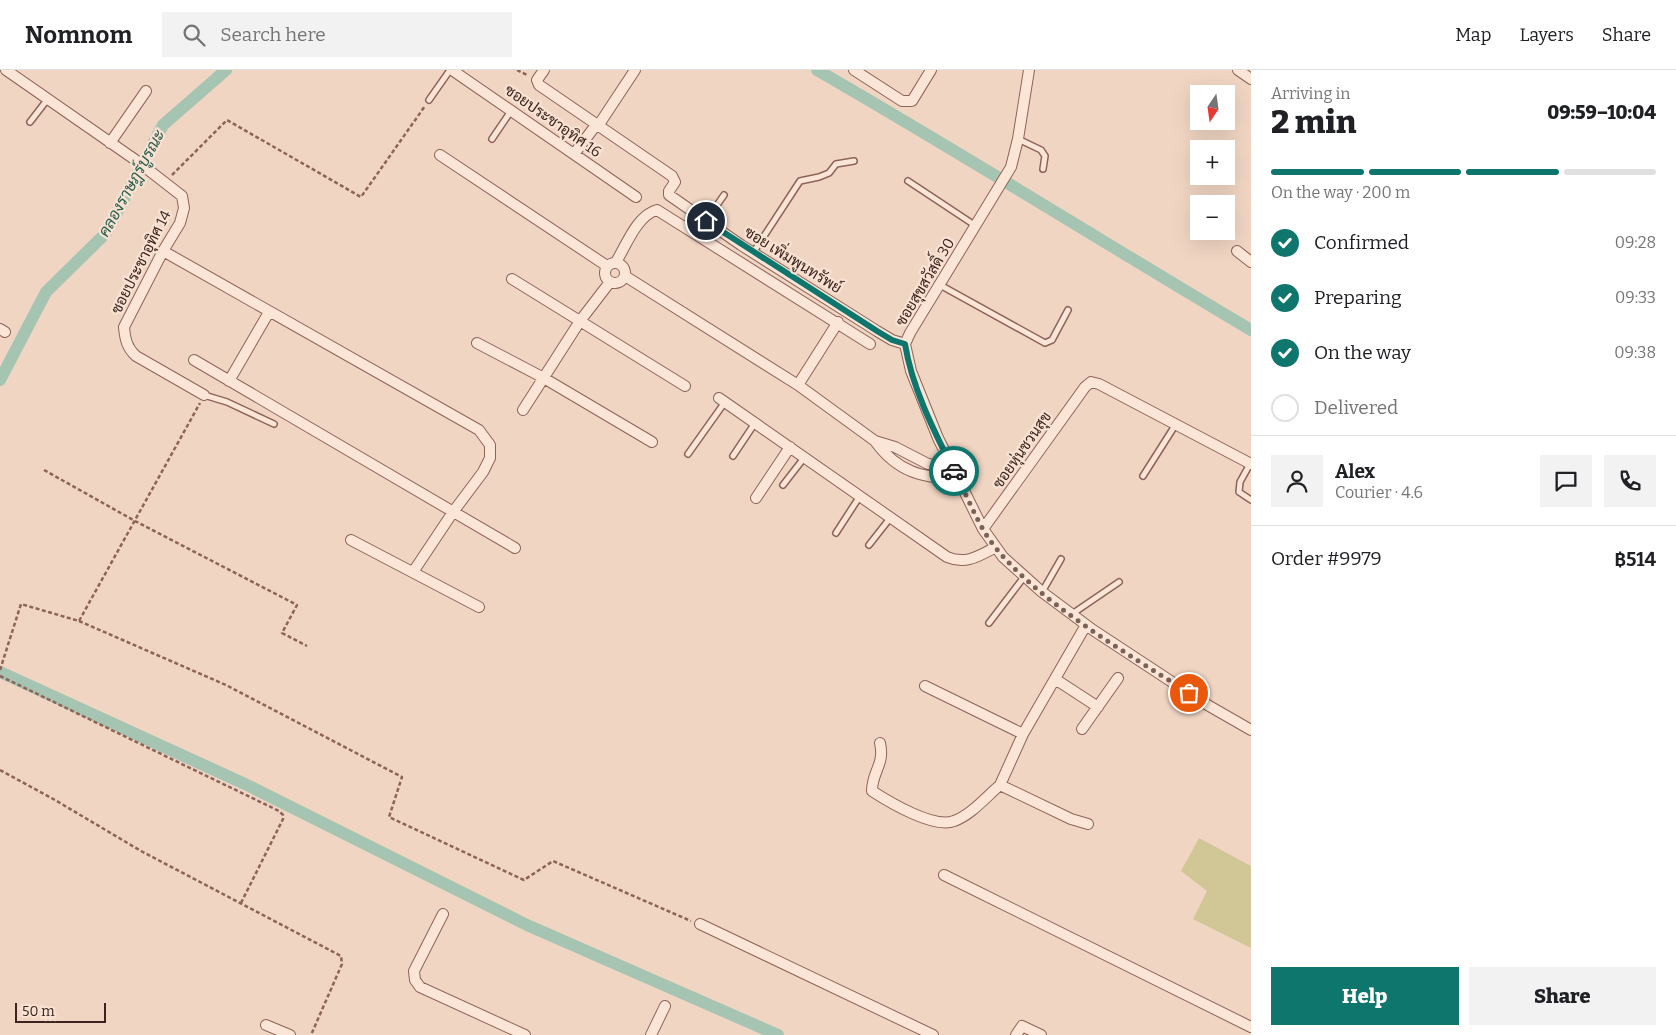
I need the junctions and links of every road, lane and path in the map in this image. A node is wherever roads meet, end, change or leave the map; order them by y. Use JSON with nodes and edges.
{"nodes":[{"id":1,"x":6,"y":70,"type":"edge"},
{"id":2,"x":451,"y":70,"type":"edge"},
{"id":3,"x":544,"y":70,"type":"edge"},
{"id":4,"x":635,"y":70,"type":"edge"},
{"id":5,"x":854,"y":70,"type":"edge"},
{"id":6,"x":931,"y":70,"type":"edge"},
{"id":7,"x":1029,"y":70,"type":"edge"},
{"id":8,"x":1238,"y":70,"type":"edge"},
{"id":9,"x":1251,"y":78,"type":"edge"},
{"id":10,"x":146,"y":91,"type":"dead end"},
{"id":11,"x":47,"y":100,"type":"junction"},
{"id":12,"x":429,"y":100,"type":"joint"},
{"id":13,"x":511,"y":111,"type":"junction"},
{"id":14,"x":30,"y":122,"type":"dead end"},
{"id":15,"x":595,"y":127,"type":"junction"},
{"id":16,"x":492,"y":139,"type":"dead end"},
{"id":17,"x":1018,"y":139,"type":"junction"},
{"id":18,"x":110,"y":142,"type":"junction"},
{"id":19,"x":574,"y":154,"type":"junction"},
{"id":20,"x":440,"y":155,"type":"dead end"},
{"id":21,"x":854,"y":161,"type":"dead end"},
{"id":22,"x":1043,"y":170,"type":"dead end"},
{"id":23,"x":908,"y":181,"type":"dead end"},
{"id":24,"x":165,"y":182,"type":"junction"},
{"id":25,"x":724,"y":195,"type":"dead end"},
{"id":26,"x":636,"y":197,"type":"dead end"},
{"id":27,"x":706,"y":221,"type":"junction"},
{"id":28,"x":976,"y":226,"type":"junction"},
{"id":29,"x":1237,"y":251,"type":"dead end"},
{"id":30,"x":163,"y":252,"type":"junction"},
{"id":31,"x":753,"y":253,"type":"junction"},
{"id":32,"x":1251,"y":262,"type":"edge"},
{"id":33,"x":612,"y":264,"type":"junction"},
{"id":34,"x":626,"y":276,"type":"junction"},
{"id":35,"x":512,"y":279,"type":"dead end"},
{"id":36,"x":610,"y":282,"type":"junction"},
{"id":37,"x":939,"y":284,"type":"junction"},
{"id":38,"x":1068,"y":310,"type":"dead end"},
{"id":39,"x":269,"y":312,"type":"junction"},
{"id":40,"x":580,"y":320,"type":"junction"},
{"id":41,"x":838,"y":322,"type":"junction"},
{"id":42,"x":477,"y":343,"type":"dead end"},
{"id":43,"x":870,"y":344,"type":"dead end"},
{"id":44,"x":905,"y":344,"type":"junction"},
{"id":45,"x":194,"y":360,"type":"dead end"},
{"id":46,"x":542,"y":377,"type":"junction"},
{"id":47,"x":228,"y":381,"type":"junction"},
{"id":48,"x":798,"y":385,"type":"junction"},
{"id":49,"x":685,"y":386,"type":"dead end"},
{"id":50,"x":204,"y":395,"type":"junction"},
{"id":51,"x":722,"y":400,"type":"joint"},
{"id":52,"x":523,"y":410,"type":"dead end"},
{"id":53,"x":755,"y":422,"type":"junction"},
{"id":54,"x":274,"y":424,"type":"dead end"},
{"id":55,"x":1176,"y":424,"type":"junction"},
{"id":56,"x":875,"y":441,"type":"junction"},
{"id":57,"x":652,"y":442,"type":"dead end"},
{"id":58,"x":790,"y":447,"type":"junction"},
{"id":59,"x":688,"y":454,"type":"dead end"},
{"id":60,"x":733,"y":456,"type":"dead end"},
{"id":61,"x":805,"y":457,"type":"junction"},
{"id":62,"x":950,"y":463,"type":"junction"},
{"id":63,"x":1251,"y":464,"type":"edge"},
{"id":64,"x":44,"y":470,"type":"dead end"},
{"id":65,"x":1143,"y":476,"type":"dead end"},
{"id":66,"x":959,"y":480,"type":"junction"},
{"id":67,"x":783,"y":485,"type":"dead end"},
{"id":68,"x":860,"y":496,"type":"junction"},
{"id":69,"x":756,"y":498,"type":"dead end"},
{"id":70,"x":1251,"y":500,"type":"edge"},
{"id":71,"x":453,"y":512,"type":"junction"},
{"id":72,"x":891,"y":517,"type":"junction"},
{"id":73,"x":135,"y":521,"type":"junction"},
{"id":74,"x":983,"y":529,"type":"junction"},
{"id":75,"x":836,"y":533,"type":"dead end"},
{"id":76,"x":351,"y":540,"type":"dead end"},
{"id":77,"x":869,"y":545,"type":"dead end"},
{"id":78,"x":996,"y":547,"type":"junction"},
{"id":79,"x":514,"y":548,"type":"dead end"},
{"id":80,"x":1061,"y":559,"type":"dead end"},
{"id":81,"x":413,"y":572,"type":"junction"},
{"id":82,"x":1024,"y":577,"type":"junction"},
{"id":83,"x":1119,"y":582,"type":"dead end"},
{"id":84,"x":1042,"y":592,"type":"junction"},
{"id":85,"x":479,"y":607,"type":"dead end"},
{"id":86,"x":1072,"y":614,"type":"junction"},
{"id":87,"x":79,"y":621,"type":"junction"},
{"id":88,"x":989,"y":622,"type":"dead end"},
{"id":89,"x":1086,"y":625,"type":"junction"},
{"id":90,"x":306,"y":646,"type":"dead end"},
{"id":91,"x":0,"y":670,"type":"edge"},
{"id":92,"x":0,"y":676,"type":"edge"},
{"id":93,"x":1118,"y":678,"type":"dead end"},
{"id":94,"x":1054,"y":679,"type":"junction"},
{"id":95,"x":925,"y":686,"type":"dead end"},
{"id":96,"x":1098,"y":707,"type":"junction"},
{"id":97,"x":1082,"y":729,"type":"dead end"},
{"id":98,"x":1251,"y":730,"type":"edge"},
{"id":99,"x":1023,"y":734,"type":"junction"},
{"id":100,"x":880,"y":743,"type":"dead end"},
{"id":101,"x":0,"y":770,"type":"edge"},
{"id":102,"x":1000,"y":785,"type":"junction"},
{"id":103,"x":1088,"y":824,"type":"dead end"},
{"id":104,"x":944,"y":875,"type":"dead end"},
{"id":105,"x":241,"y":903,"type":"junction"},
{"id":106,"x":443,"y":914,"type":"dead end"},
{"id":107,"x":700,"y":924,"type":"joint"},
{"id":108,"x":665,"y":1006,"type":"dead end"},
{"id":109,"x":266,"y":1025,"type":"dead end"},
{"id":110,"x":1251,"y":1027,"type":"edge"},
{"id":111,"x":290,"y":1035,"type":"edge"},
{"id":112,"x":311,"y":1035,"type":"edge"},
{"id":113,"x":525,"y":1035,"type":"edge"},
{"id":114,"x":651,"y":1035,"type":"edge"},
{"id":115,"x":933,"y":1035,"type":"edge"},
{"id":116,"x":1016,"y":1035,"type":"edge"},
{"id":117,"x":1040,"y":1035,"type":"edge"}],
"edges":[{"from":1,"to":11,"type":"street","name":"ซอยประชาอุทิศ 14"},
{"from":2,"to":12,"type":"lane"},
{"from":2,"to":13,"type":"street","name":"ซอยประชาอุทิศ 16"},
{"from":3,"to":15,"type":"street"},
{"from":4,"to":15,"type":"street"},
{"from":5,"to":6,"type":"street"},
{"from":7,"to":17,"type":"street","name":"ซอยสุขสวัสดิ์ 30"},
{"from":8,"to":9,"type":"street"},
{"from":10,"to":18,"type":"street"},
{"from":11,"to":14,"type":"lane"},
{"from":11,"to":18,"type":"street","name":"ซอยประชาอุทิศ 14"},
{"from":12,"to":24,"type":"path"},
{"from":13,"to":16,"type":"lane"},
{"from":13,"to":19,"type":"street","name":"ซอยประชาอุทิศ 16"},
{"from":15,"to":19,"type":"street"},
{"from":15,"to":27,"type":"street","name":"ซอย เพิ่มพูนทรัพย์"},
{"from":17,"to":22,"type":"lane"},
{"from":17,"to":28,"type":"street","name":"ซอยสุขสวัสดิ์ 30"},
{"from":18,"to":24,"type":"street","name":"ซอยประชาอุทิศ 14"},
{"from":19,"to":26,"type":"street","name":"ซอยประชาอุทิศ 16"},
{"from":20,"to":33,"type":"street"},
{"from":21,"to":31,"type":"lane"},
{"from":23,"to":28,"type":"lane"},
{"from":24,"to":30,"type":"street","name":"ซอยประชาอุทิศ 14"},
{"from":25,"to":27,"type":"lane"},
{"from":27,"to":31,"type":"street","name":"ซอย เพิ่มพูนทรัพย์"},
{"from":28,"to":37,"type":"street","name":"ซอยสุขสวัสดิ์ 30"},
{"from":29,"to":32,"type":"street"},
{"from":30,"to":39,"type":"street"},
{"from":30,"to":50,"type":"street","name":"ซอยประชาอุทิศ 14"},
{"from":31,"to":44,"type":"street","name":"ซอย เพิ่มพูนทรัพย์"},
{"from":33,"to":34,"type":"street"},
{"from":33,"to":36,"type":"street"},
{"from":33,"to":41,"type":"street"},
{"from":34,"to":36,"type":"street"},
{"from":34,"to":48,"type":"street"},
{"from":35,"to":40,"type":"street"},
{"from":36,"to":40,"type":"street"},
{"from":37,"to":38,"type":"lane"},
{"from":37,"to":44,"type":"street","name":"ซอยสุขสวัสดิ์ 30"},
{"from":39,"to":47,"type":"street"},
{"from":39,"to":71,"type":"street"},
{"from":40,"to":46,"type":"street"},
{"from":40,"to":49,"type":"street"},
{"from":41,"to":43,"type":"street"},
{"from":41,"to":48,"type":"street"},
{"from":42,"to":46,"type":"street"},
{"from":44,"to":62,"type":"street","name":"ซอยสุขสวัสดิ์ 30"},
{"from":45,"to":47,"type":"street"},
{"from":46,"to":52,"type":"street"},
{"from":46,"to":57,"type":"street"},
{"from":47,"to":71,"type":"street"},
{"from":48,"to":56,"type":"street"},
{"from":50,"to":54,"type":"lane"},
{"from":50,"to":73,"type":"path"},
{"from":51,"to":53,"type":"street"},
{"from":51,"to":59,"type":"lane"},
{"from":53,"to":58,"type":"street"},
{"from":53,"to":60,"type":"lane"},
{"from":55,"to":63,"type":"street"},
{"from":55,"to":65,"type":"lane"},
{"from":55,"to":74,"type":"street","name":"ซอยหุ่นชวนสุข"},
{"from":56,"to":62,"type":"street"},
{"from":56,"to":66,"type":"street"},
{"from":58,"to":61,"type":"street"},
{"from":58,"to":69,"type":"street"},
{"from":61,"to":67,"type":"lane"},
{"from":61,"to":68,"type":"street"},
{"from":62,"to":66,"type":"street","name":"ซอยสุขสวัสดิ์ 30"},
{"from":63,"to":70,"type":"lane"},
{"from":64,"to":73,"type":"path"},
{"from":66,"to":74,"type":"street","name":"ซอยสุขสวัสดิ์ 30"},
{"from":68,"to":72,"type":"street"},
{"from":68,"to":75,"type":"lane"},
{"from":71,"to":79,"type":"street"},
{"from":71,"to":81,"type":"street"},
{"from":72,"to":77,"type":"lane"},
{"from":72,"to":78,"type":"street"},
{"from":73,"to":87,"type":"path"},
{"from":73,"to":90,"type":"path"},
{"from":74,"to":78,"type":"street","name":"ซอยสุขสวัสดิ์ 30"},
{"from":76,"to":81,"type":"street"},
{"from":78,"to":82,"type":"street","name":"ซอยสุขสวัสดิ์ 30"},
{"from":80,"to":84,"type":"lane"},
{"from":81,"to":85,"type":"street"},
{"from":82,"to":84,"type":"street","name":"ซอยสุขสวัสดิ์ 30"},
{"from":82,"to":88,"type":"lane"},
{"from":83,"to":86,"type":"lane"},
{"from":84,"to":86,"type":"street","name":"ซอยสุขสวัสดิ์ 30"},
{"from":86,"to":89,"type":"street","name":"ซอยสุขสวัสดิ์ 30"},
{"from":87,"to":91,"type":"path"},
{"from":87,"to":107,"type":"path"},
{"from":89,"to":94,"type":"street"},
{"from":89,"to":98,"type":"street","name":"ซอยสุขสวัสดิ์ 30"},
{"from":92,"to":105,"type":"path"},
{"from":93,"to":96,"type":"street"},
{"from":94,"to":96,"type":"street"},
{"from":94,"to":99,"type":"street"},
{"from":95,"to":99,"type":"street"},
{"from":96,"to":97,"type":"street"},
{"from":99,"to":102,"type":"street"},
{"from":100,"to":102,"type":"street"},
{"from":101,"to":105,"type":"path"},
{"from":102,"to":103,"type":"street"},
{"from":104,"to":110,"type":"street"},
{"from":105,"to":112,"type":"path"},
{"from":106,"to":113,"type":"street"},
{"from":107,"to":115,"type":"street"},
{"from":108,"to":114,"type":"street"},
{"from":109,"to":111,"type":"street"},
{"from":116,"to":117,"type":"street"}]}
